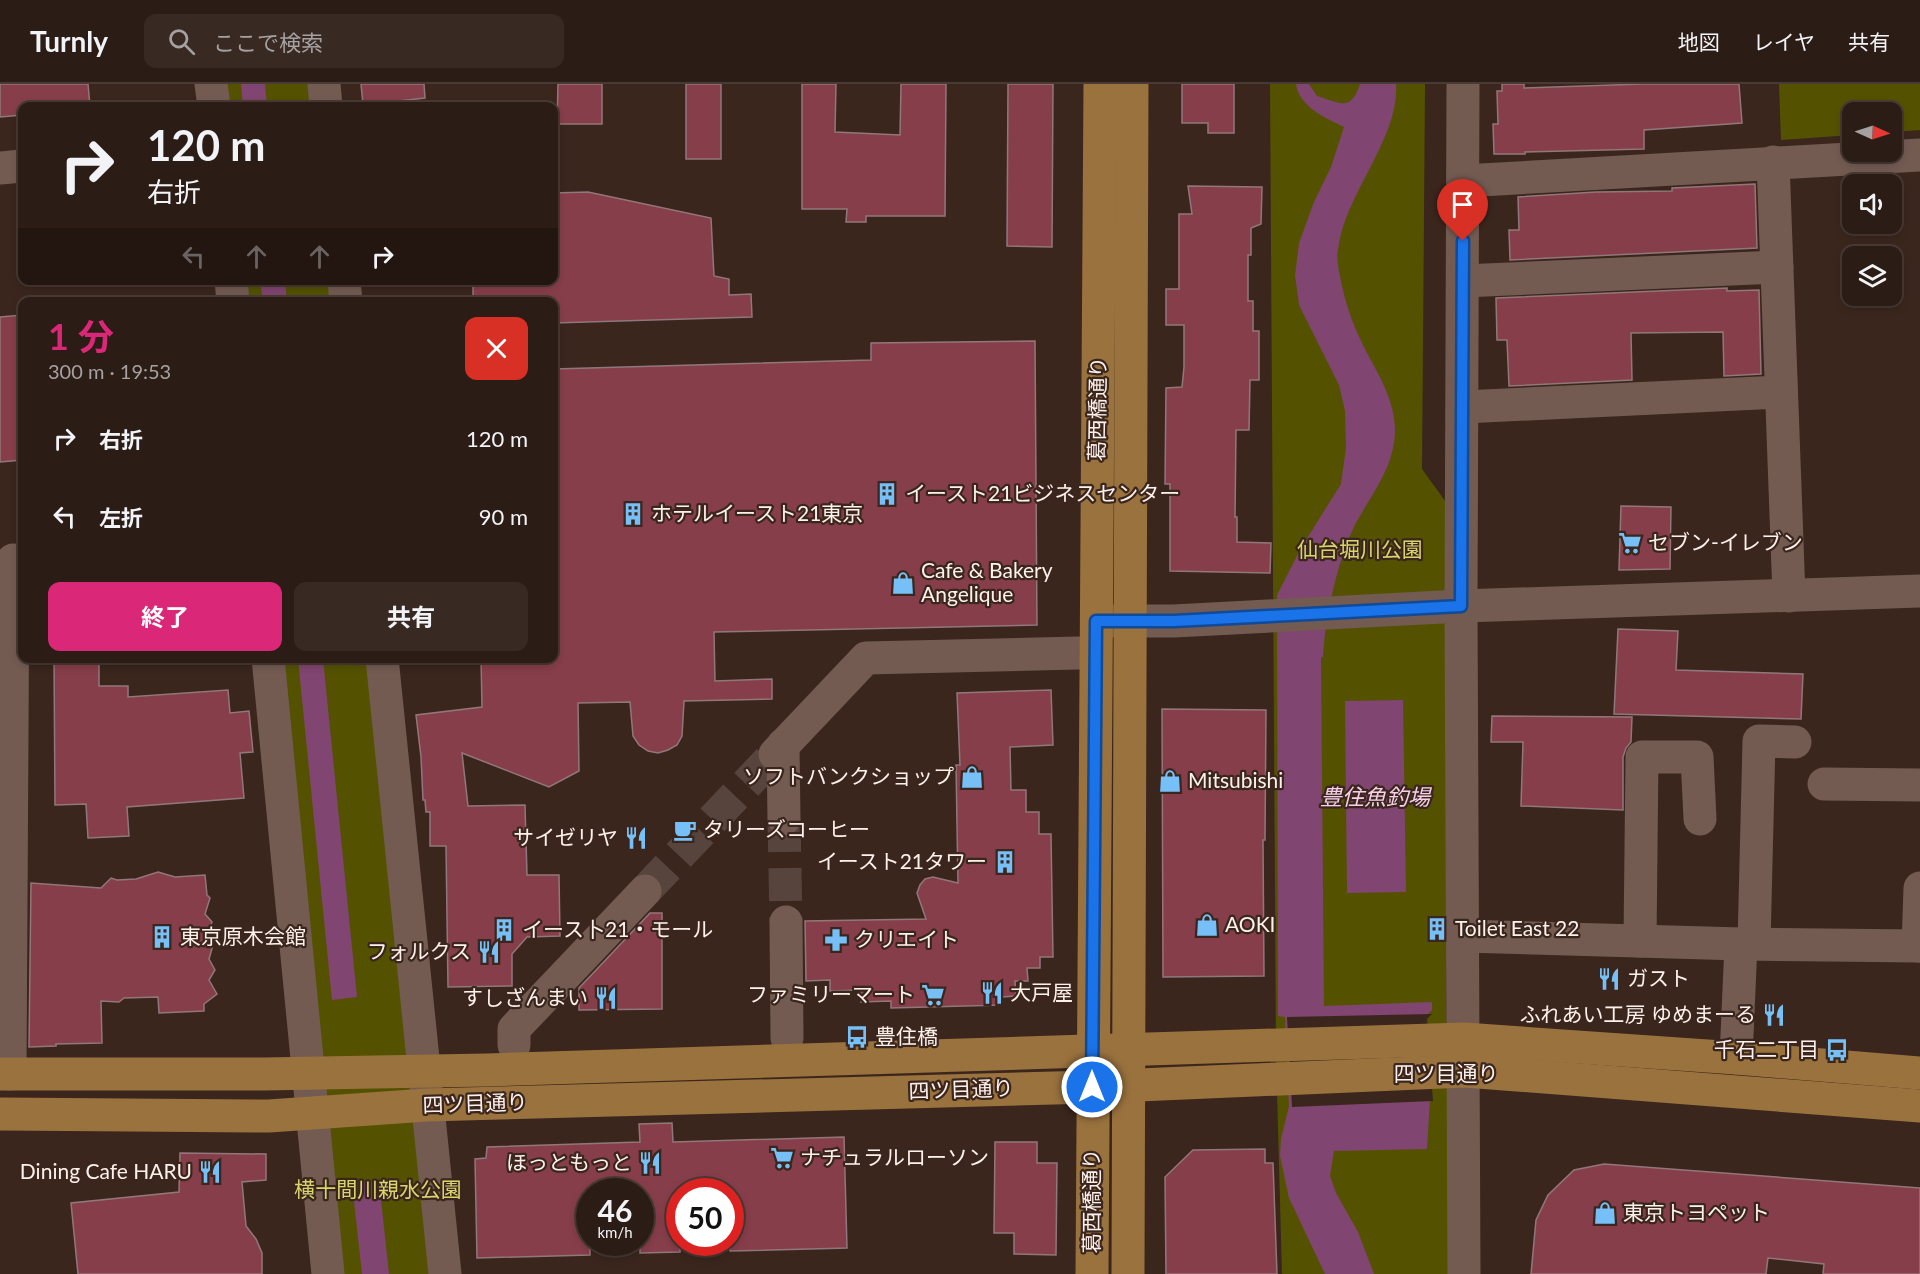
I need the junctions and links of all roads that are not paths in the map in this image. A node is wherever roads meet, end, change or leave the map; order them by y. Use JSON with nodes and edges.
{"nodes":[{"id":1,"x":211,"y":84,"type":"edge"},
{"id":2,"x":324,"y":84,"type":"edge"},
{"id":3,"x":1100,"y":84,"type":"edge"},
{"id":4,"x":1132,"y":84,"type":"edge"},
{"id":5,"x":1463,"y":84,"type":"edge"},
{"id":6,"x":213,"y":102,"type":"edge"},
{"id":7,"x":326,"y":102,"type":"edge"},
{"id":8,"x":1920,"y":156,"type":"edge"},
{"id":9,"x":1773,"y":162,"type":"junction"},
{"id":10,"x":18,"y":166,"type":"edge"},
{"id":11,"x":0,"y":168,"type":"edge"},
{"id":12,"x":1463,"y":181,"type":"junction"},
{"id":13,"x":1777,"y":267,"type":"junction"},
{"id":14,"x":1463,"y":281,"type":"junction"},
{"id":15,"x":1781,"y":392,"type":"junction"},
{"id":16,"x":1463,"y":407,"type":"junction"},
{"id":17,"x":12,"y":560,"type":"edge"},
{"id":18,"x":1920,"y":591,"type":"edge"},
{"id":19,"x":1789,"y":596,"type":"junction"},
{"id":20,"x":1461,"y":606,"type":"junction"},
{"id":21,"x":1096,"y":621,"type":"junction"},
{"id":22,"x":1131,"y":621,"type":"junction"},
{"id":23,"x":1078,"y":653,"type":"dead end"},
{"id":24,"x":269,"y":663,"type":"edge"},
{"id":25,"x":382,"y":663,"type":"edge"},
{"id":26,"x":1795,"y":741,"type":"dead end"},
{"id":27,"x":1824,"y":784,"type":"dead end"},
{"id":28,"x":1920,"y":785,"type":"edge"},
{"id":29,"x":784,"y":819,"type":"tunnel mouth"},
{"id":30,"x":1700,"y":819,"type":"dead end"},
{"id":31,"x":1920,"y":888,"type":"edge"},
{"id":32,"x":645,"y":891,"type":"tunnel mouth"},
{"id":33,"x":786,"y":922,"type":"tunnel mouth"},
{"id":34,"x":1463,"y":936,"type":"junction"},
{"id":35,"x":1640,"y":941,"type":"junction"},
{"id":36,"x":1748,"y":944,"type":"junction"},
{"id":37,"x":1919,"y":946,"type":"edge"},
{"id":38,"x":787,"y":1038,"type":"dead end"},
{"id":39,"x":1454,"y":1039,"type":"junction"},
{"id":40,"x":514,"y":1045,"type":"dead end"},
{"id":41,"x":1130,"y":1048,"type":"junction"},
{"id":42,"x":1092,"y":1050,"type":"junction"},
{"id":43,"x":1736,"y":1058,"type":"junction"},
{"id":44,"x":418,"y":1071,"type":"junction"},
{"id":45,"x":1454,"y":1071,"type":"junction"},
{"id":46,"x":315,"y":1073,"type":"junction"},
{"id":47,"x":1920,"y":1073,"type":"edge"},
{"id":48,"x":5,"y":1074,"type":"edge"},
{"id":49,"x":1130,"y":1086,"type":"junction"},
{"id":50,"x":1092,"y":1087,"type":"junction"},
{"id":51,"x":421,"y":1105,"type":"junction"},
{"id":52,"x":1920,"y":1106,"type":"edge"},
{"id":53,"x":319,"y":1112,"type":"junction"},
{"id":54,"x":0,"y":1114,"type":"edge"},
{"id":55,"x":328,"y":1274,"type":"edge"},
{"id":56,"x":445,"y":1274,"type":"edge"},
{"id":57,"x":1092,"y":1274,"type":"edge"},
{"id":58,"x":1128,"y":1274,"type":"edge"},
{"id":59,"x":1464,"y":1274,"type":"edge"}],
"edges":[{"from":1,"to":6,"type":"street"},
{"from":2,"to":7,"type":"street"},
{"from":3,"to":21,"type":"main road","name":"葛西橋通り"},
{"from":4,"to":22,"type":"main road","name":"葛西橋通り"},
{"from":5,"to":12,"type":"street"},
{"from":8,"to":9,"type":"street"},
{"from":9,"to":12,"type":"street"},
{"from":9,"to":13,"type":"street"},
{"from":10,"to":11,"type":"street"},
{"from":12,"to":14,"type":"street"},
{"from":13,"to":14,"type":"street"},
{"from":13,"to":15,"type":"street"},
{"from":14,"to":16,"type":"street"},
{"from":15,"to":16,"type":"street"},
{"from":15,"to":19,"type":"street"},
{"from":16,"to":20,"type":"street"},
{"from":17,"to":48,"type":"street"},
{"from":18,"to":19,"type":"street"},
{"from":19,"to":20,"type":"street"},
{"from":20,"to":22,"type":"street"},
{"from":20,"to":34,"type":"street"},
{"from":21,"to":22,"type":"street"},
{"from":21,"to":42,"type":"main road","name":"葛西橋通り"},
{"from":22,"to":41,"type":"main road","name":"葛西橋通り"},
{"from":23,"to":29,"type":"street"},
{"from":24,"to":46,"type":"street"},
{"from":25,"to":44,"type":"street"},
{"from":26,"to":36,"type":"street"},
{"from":27,"to":28,"type":"street"},
{"from":30,"to":35,"type":"street"},
{"from":31,"to":37,"type":"street"},
{"from":32,"to":40,"type":"street"},
{"from":33,"to":38,"type":"street"},
{"from":34,"to":35,"type":"street"},
{"from":34,"to":39,"type":"street"},
{"from":35,"to":36,"type":"street"},
{"from":36,"to":37,"type":"street"},
{"from":36,"to":43,"type":"street"},
{"from":39,"to":41,"type":"main road","name":"四ツ目通り"},
{"from":39,"to":43,"type":"main road","name":"四ツ目通り"},
{"from":39,"to":45,"type":"street"},
{"from":41,"to":42,"type":"main road","name":"四ツ目通り"},
{"from":41,"to":49,"type":"main road","name":"葛西橋通り"},
{"from":42,"to":44,"type":"main road","name":"四ツ目通り"},
{"from":42,"to":50,"type":"main road","name":"葛西橋通り"},
{"from":43,"to":47,"type":"main road","name":"四ツ目通り"},
{"from":44,"to":46,"type":"main road","name":"四ツ目通り"},
{"from":44,"to":51,"type":"street"},
{"from":45,"to":49,"type":"main road","name":"四ツ目通り"},
{"from":45,"to":52,"type":"main road","name":"四ツ目通り"},
{"from":45,"to":59,"type":"street"},
{"from":46,"to":48,"type":"main road","name":"四ツ目通り"},
{"from":46,"to":53,"type":"street"},
{"from":49,"to":50,"type":"main road","name":"四ツ目通り"},
{"from":49,"to":58,"type":"main road","name":"葛西橋通り"},
{"from":50,"to":51,"type":"main road","name":"四ツ目通り"},
{"from":50,"to":57,"type":"main road","name":"葛西橋通り"},
{"from":51,"to":53,"type":"main road","name":"四ツ目通り"},
{"from":51,"to":56,"type":"street"},
{"from":53,"to":54,"type":"main road","name":"四ツ目通り"},
{"from":53,"to":55,"type":"street"}]}
